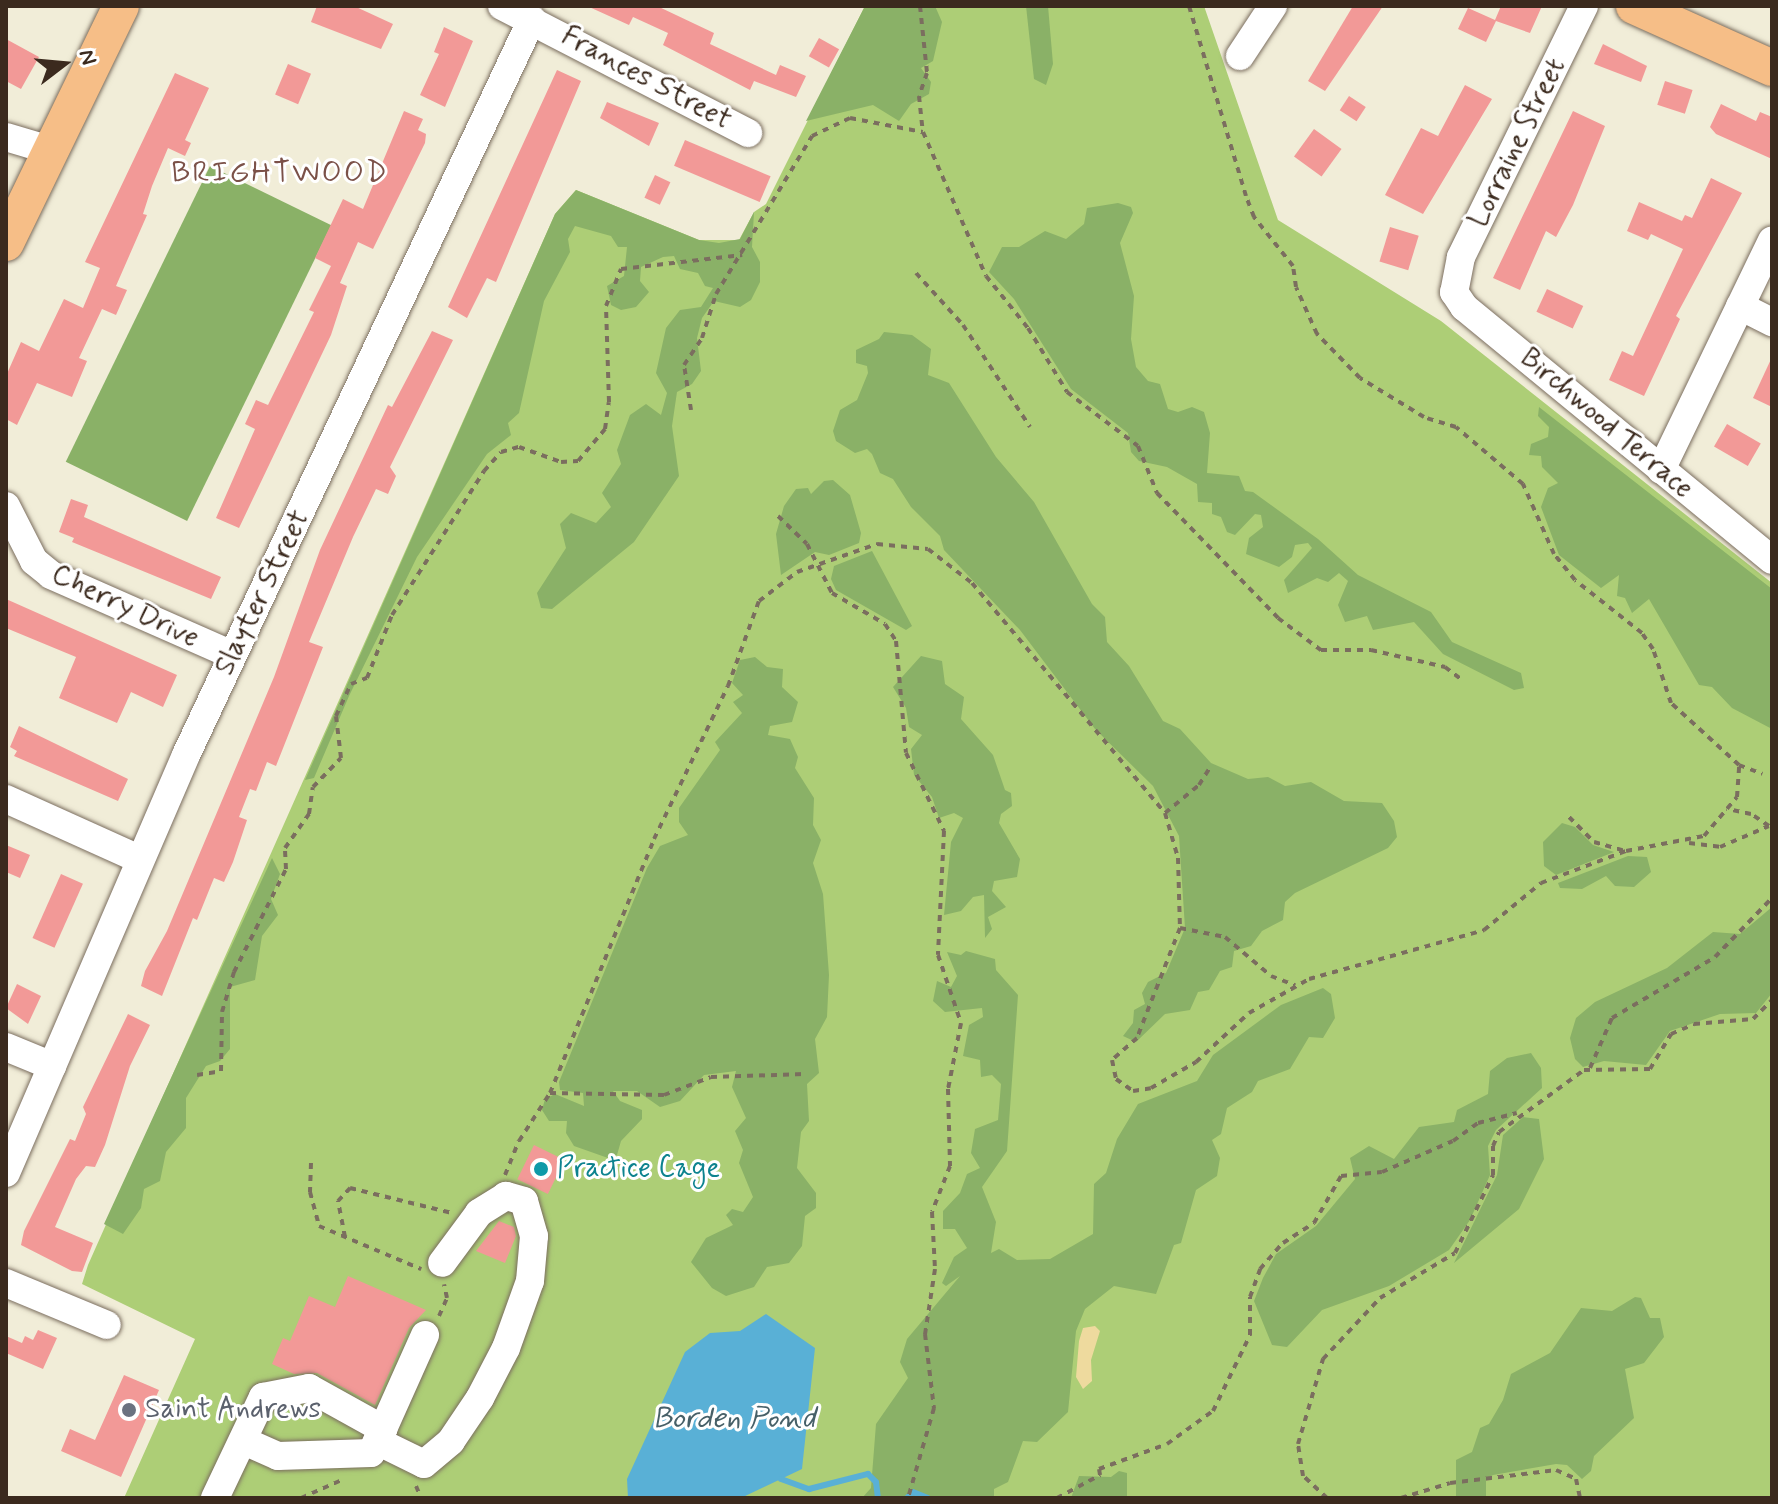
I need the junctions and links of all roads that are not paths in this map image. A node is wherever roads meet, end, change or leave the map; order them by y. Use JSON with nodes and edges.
{"nodes":[{"id":1,"x":121,"y":6,"type":"edge"},
{"id":2,"x":1273,"y":6,"type":"edge"},
{"id":3,"x":1584,"y":6,"type":"edge"},
{"id":4,"x":1634,"y":6,"type":"edge"},
{"id":5,"x":515,"y":10,"type":"edge"},
{"id":6,"x":1240,"y":56,"type":"dead end"},
{"id":7,"x":1772,"y":68,"type":"edge"},
{"id":8,"x":748,"y":133,"type":"dead end"},
{"id":9,"x":6,"y":137,"type":"edge"},
{"id":10,"x":53,"y":151,"type":"junction"},
{"id":11,"x":1772,"y":240,"type":"edge"},
{"id":12,"x":6,"y":243,"type":"edge"},
{"id":13,"x":1453,"y":280,"type":"joint"},
{"id":14,"x":1740,"y":306,"type":"junction"},
{"id":15,"x":1772,"y":322,"type":"edge"},
{"id":16,"x":1661,"y":470,"type":"junction"},
{"id":17,"x":6,"y":506,"type":"edge"},
{"id":18,"x":1772,"y":560,"type":"edge"},
{"id":19,"x":232,"y":655,"type":"junction"},
{"id":20,"x":6,"y":799,"type":"edge"},
{"id":21,"x":139,"y":859,"type":"junction"},
{"id":22,"x":6,"y":1047,"type":"edge"},
{"id":23,"x":52,"y":1066,"type":"junction"},
{"id":24,"x":6,"y":1173,"type":"edge"},
{"id":25,"x":441,"y":1268,"type":"road end"},
{"id":26,"x":6,"y":1283,"type":"edge"},
{"id":27,"x":107,"y":1325,"type":"dead end"},
{"id":28,"x":425,"y":1335,"type":"road end"},
{"id":29,"x":380,"y":1435,"type":"junction"},
{"id":30,"x":244,"y":1441,"type":"junction"},
{"id":31,"x":215,"y":1498,"type":"edge"}],
"edges":[{"from":1,"to":10,"type":"main road"},
{"from":2,"to":6,"type":"street"},
{"from":3,"to":13,"type":"street","name":"Lorraine Street"},
{"from":4,"to":7,"type":"main road"},
{"from":5,"to":8,"type":"street","name":"Frances Street"},
{"from":5,"to":19,"type":"street","name":"Slayter Street"},
{"from":9,"to":10,"type":"street"},
{"from":10,"to":12,"type":"main road"},
{"from":11,"to":14,"type":"street"},
{"from":13,"to":16,"type":"street","name":"Birchwood Terrace"},
{"from":14,"to":15,"type":"street"},
{"from":14,"to":16,"type":"street"},
{"from":16,"to":18,"type":"street","name":"Birchwood Terrace"},
{"from":17,"to":19,"type":"street","name":"Cherry Drive"},
{"from":19,"to":21,"type":"street","name":"Slayter Street"},
{"from":20,"to":21,"type":"street"},
{"from":21,"to":23,"type":"street","name":"Slayter Street"},
{"from":22,"to":23,"type":"street"},
{"from":23,"to":24,"type":"street","name":"Slayter Street"},
{"from":25,"to":29,"type":"street"},
{"from":26,"to":27,"type":"street"},
{"from":28,"to":29,"type":"street"},
{"from":29,"to":30,"type":"street"},
{"from":29,"to":30,"type":"street"},
{"from":30,"to":31,"type":"street"}]}
